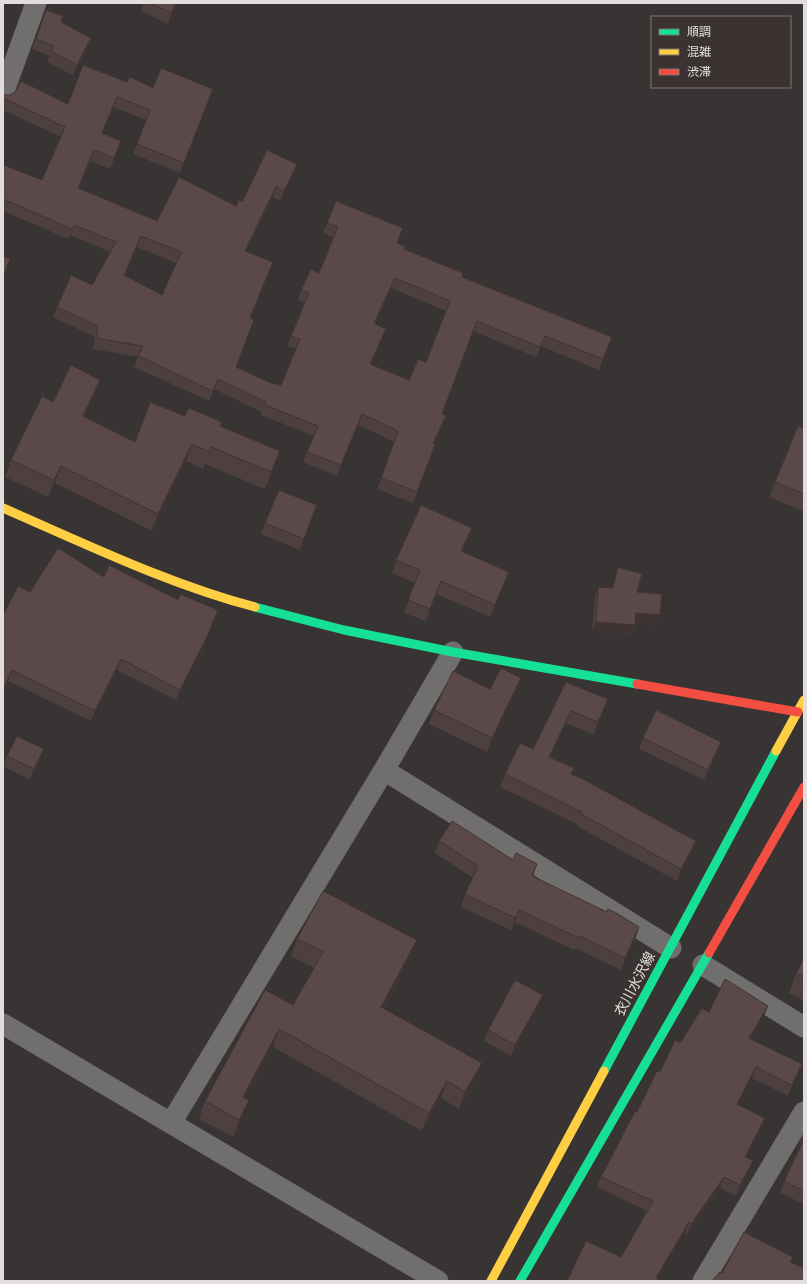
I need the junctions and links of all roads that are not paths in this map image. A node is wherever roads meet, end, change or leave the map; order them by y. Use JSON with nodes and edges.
{"nodes":[{"id":1,"x":36,"y":3,"type":"edge"},
{"id":2,"x":3,"y":94,"type":"edge"},
{"id":3,"x":3,"y":508,"type":"edge"},
{"id":4,"x":453,"y":652,"type":"junction"},
{"id":5,"x":802,"y":708,"type":"edge"},
{"id":6,"x":384,"y":770,"type":"junction"},
{"id":7,"x":804,"y":787,"type":"edge"},
{"id":8,"x":671,"y":948,"type":"junction"},
{"id":9,"x":703,"y":965,"type":"junction"},
{"id":10,"x":3,"y":1024,"type":"edge"},
{"id":11,"x":804,"y":1027,"type":"edge"},
{"id":12,"x":804,"y":1112,"type":"edge"},
{"id":13,"x":171,"y":1123,"type":"junction"},
{"id":14,"x":438,"y":1281,"type":"edge"},
{"id":15,"x":491,"y":1281,"type":"edge"},
{"id":16,"x":520,"y":1281,"type":"edge"},
{"id":17,"x":703,"y":1281,"type":"edge"}],
"edges":[{"from":1,"to":2,"type":"street"},
{"from":3,"to":4,"type":"main road"},
{"from":4,"to":5,"type":"main road"},
{"from":4,"to":6,"type":"street"},
{"from":5,"to":8,"type":"main road","name":"衣川水沢線"},
{"from":6,"to":8,"type":"street"},
{"from":6,"to":13,"type":"street"},
{"from":7,"to":9,"type":"main road"},
{"from":8,"to":15,"type":"main road","name":"衣川水沢線"},
{"from":9,"to":11,"type":"street"},
{"from":9,"to":16,"type":"main road"},
{"from":10,"to":13,"type":"street"},
{"from":12,"to":17,"type":"street"},
{"from":13,"to":14,"type":"street"}]}
